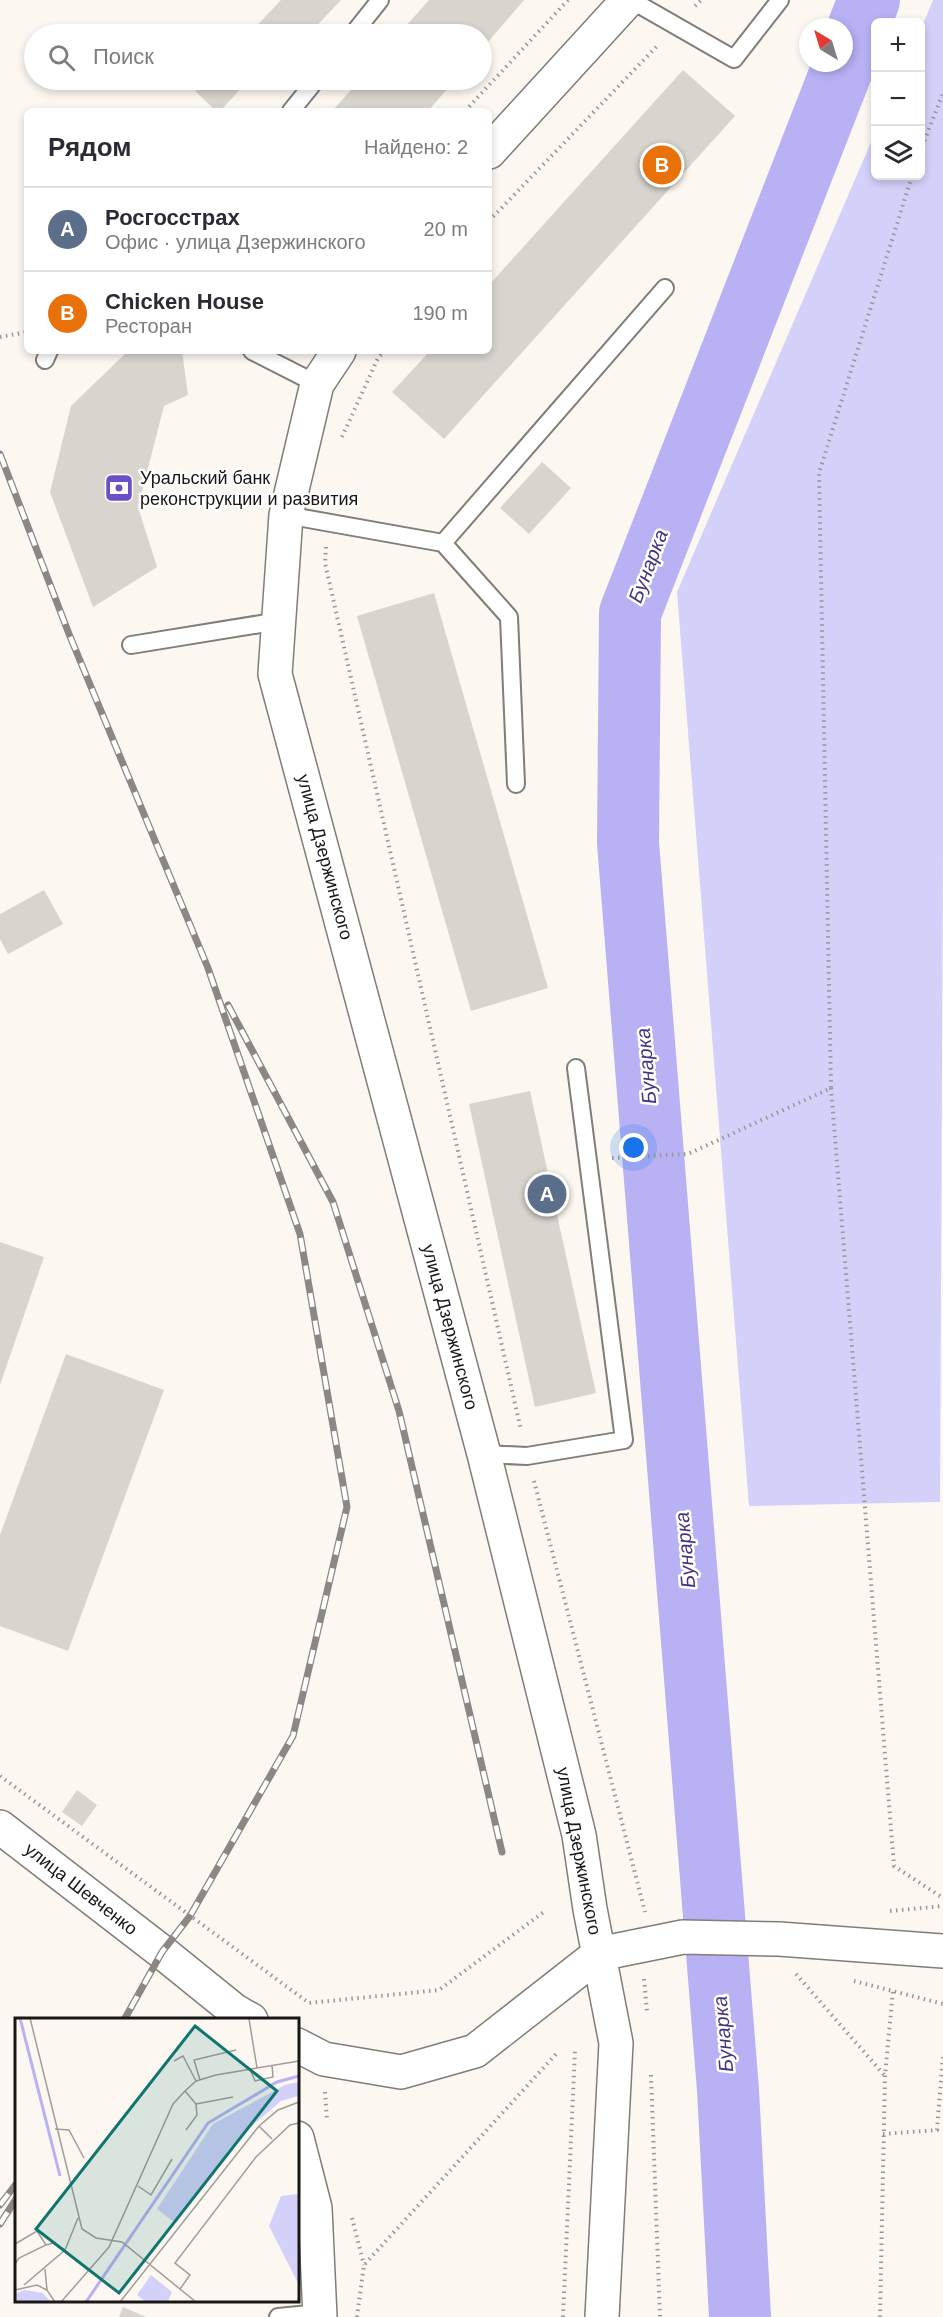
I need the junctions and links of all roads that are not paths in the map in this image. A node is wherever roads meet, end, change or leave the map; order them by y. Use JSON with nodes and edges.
{"nodes":[{"id":1,"x":381,"y":0,"type":"edge"},
{"id":2,"x":630,"y":0,"type":"edge"},
{"id":3,"x":780,"y":0,"type":"edge"},
{"id":4,"x":361,"y":24,"type":"edge"},
{"id":5,"x":308,"y":90,"type":"edge"},
{"id":6,"x":293,"y":108,"type":"edge"},
{"id":7,"x":492,"y":149,"type":"edge"},
{"id":8,"x":665,"y":288,"type":"dead end"},
{"id":9,"x":258,"y":354,"type":"edge"},
{"id":10,"x":336,"y":354,"type":"edge"},
{"id":11,"x":317,"y":384,"type":"junction"},
{"id":12,"x":286,"y":515,"type":"junction"},
{"id":13,"x":443,"y":543,"type":"junction"},
{"id":14,"x":279,"y":621,"type":"junction"},
{"id":15,"x":130,"y":645,"type":"dead end"},
{"id":16,"x":516,"y":784,"type":"dead end"},
{"id":17,"x":576,"y":1068,"type":"dead end"},
{"id":18,"x":484,"y":1454,"type":"junction"},
{"id":19,"x":0,"y":1827,"type":"edge"},
{"id":20,"x":943,"y":1951,"type":"edge"},
{"id":21,"x":599,"y":1954,"type":"junction"},
{"id":22,"x":241,"y":2017,"type":"edge"},
{"id":23,"x":298,"y":2046,"type":"edge"},
{"id":24,"x":298,"y":2142,"type":"edge"},
{"id":25,"x":320,"y":2315,"type":"edge"},
{"id":26,"x":278,"y":2317,"type":"edge"},
{"id":27,"x":602,"y":2317,"type":"edge"}],
"edges":[{"from":1,"to":4,"type":"lane"},
{"from":2,"to":3,"type":"lane"},
{"from":2,"to":7,"type":"main road"},
{"from":5,"to":6,"type":"lane"},
{"from":8,"to":13,"type":"lane"},
{"from":9,"to":11,"type":"lane"},
{"from":10,"to":11,"type":"main road","name":"улица Дзержинского"},
{"from":11,"to":12,"type":"main road","name":"улица Дзержинского"},
{"from":12,"to":13,"type":"lane"},
{"from":12,"to":14,"type":"main road","name":"улица Дзержинского"},
{"from":13,"to":16,"type":"lane"},
{"from":14,"to":15,"type":"lane"},
{"from":14,"to":18,"type":"main road","name":"улица Дзержинского"},
{"from":17,"to":18,"type":"lane"},
{"from":18,"to":21,"type":"main road","name":"улица Дзержинского"},
{"from":19,"to":22,"type":"main road","name":"улица Шевченко"},
{"from":20,"to":21,"type":"main road"},
{"from":21,"to":23,"type":"main road"},
{"from":21,"to":27,"type":"main road","name":"улица Дзержинского"},
{"from":24,"to":25,"type":"main road"},
{"from":25,"to":26,"type":"lane"}]}
